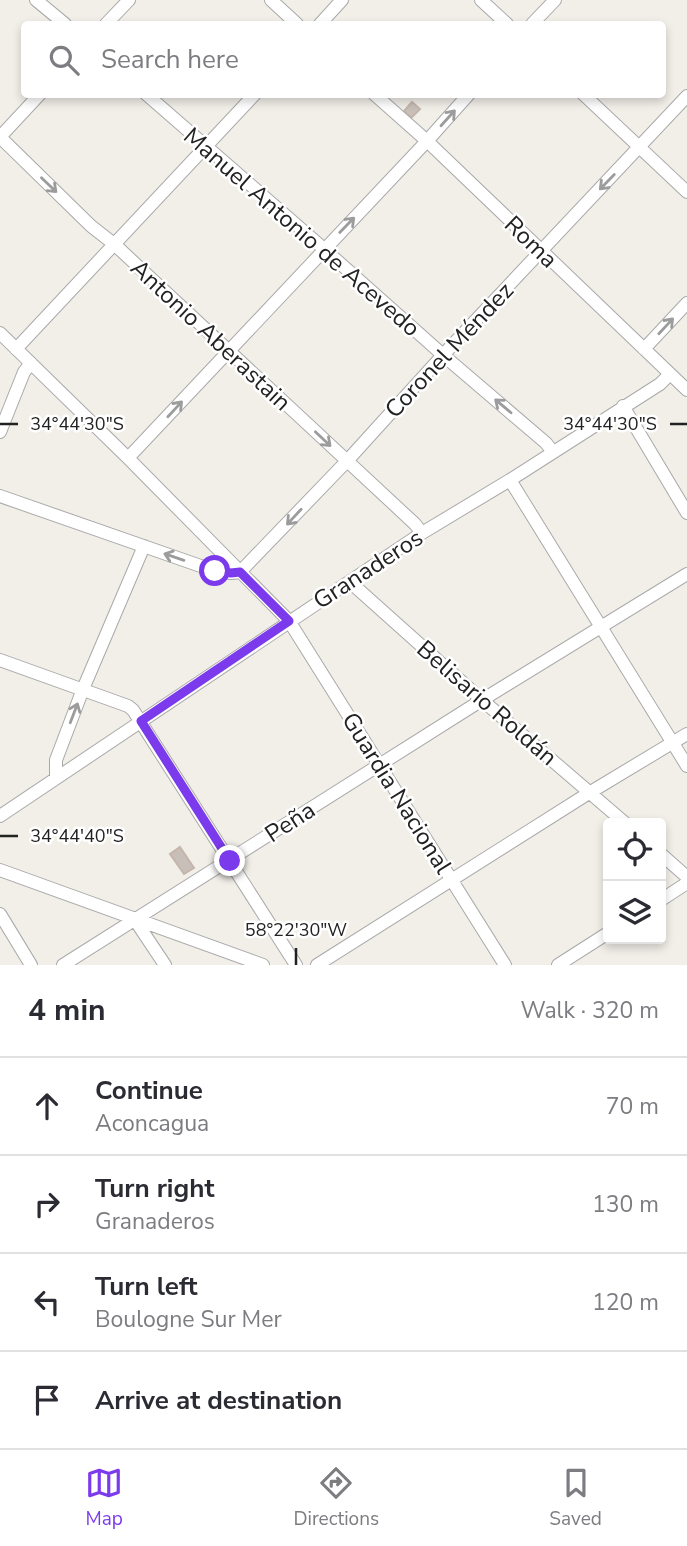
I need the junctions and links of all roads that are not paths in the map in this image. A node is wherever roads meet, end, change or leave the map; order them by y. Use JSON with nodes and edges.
{"nodes":[{"id":1,"x":36,"y":0,"type":"edge"},
{"id":2,"x":129,"y":0,"type":"edge"},
{"id":3,"x":271,"y":0,"type":"edge"},
{"id":4,"x":342,"y":0,"type":"edge"},
{"id":5,"x":481,"y":0,"type":"edge"},
{"id":6,"x":555,"y":0,"type":"edge"},
{"id":7,"x":61,"y":21,"type":"edge"},
{"id":8,"x":109,"y":21,"type":"edge"},
{"id":9,"x":294,"y":21,"type":"edge"},
{"id":10,"x":323,"y":21,"type":"edge"},
{"id":11,"x":505,"y":21,"type":"edge"},
{"id":12,"x":535,"y":21,"type":"edge"},
{"id":13,"x":687,"y":96,"type":"edge"},
{"id":14,"x":36,"y":98,"type":"edge"},
{"id":15,"x":150,"y":98,"type":"edge"},
{"id":16,"x":251,"y":98,"type":"edge"},
{"id":17,"x":378,"y":98,"type":"edge"},
{"id":18,"x":465,"y":98,"type":"edge"},
{"id":19,"x":587,"y":98,"type":"edge"},
{"id":20,"x":0,"y":137,"type":"edge"},
{"id":21,"x":426,"y":141,"type":"junction"},
{"id":22,"x":206,"y":148,"type":"junction"},
{"id":23,"x":639,"y":148,"type":"junction"},
{"id":24,"x":687,"y":192,"type":"edge"},
{"id":25,"x":114,"y":244,"type":"junction"},
{"id":26,"x":324,"y":249,"type":"junction"},
{"id":27,"x":541,"y":252,"type":"junction"},
{"id":28,"x":687,"y":303,"type":"edge"},
{"id":29,"x":0,"y":333,"type":"edge"},
{"id":30,"x":16,"y":349,"type":"junction"},
{"id":31,"x":644,"y":349,"type":"junction"},
{"id":32,"x":229,"y":351,"type":"junction"},
{"id":33,"x":443,"y":355,"type":"junction"},
{"id":34,"x":31,"y":363,"type":"junction"},
{"id":35,"x":670,"y":374,"type":"junction"},
{"id":36,"x":687,"y":390,"type":"edge"},
{"id":37,"x":623,"y":406,"type":"junction"},
{"id":38,"x":0,"y":432,"type":"edge"},
{"id":39,"x":553,"y":452,"type":"junction"},
{"id":40,"x":128,"y":458,"type":"junction"},
{"id":41,"x":347,"y":461,"type":"junction"},
{"id":42,"x":510,"y":480,"type":"junction"},
{"id":43,"x":0,"y":496,"type":"edge"},
{"id":44,"x":687,"y":513,"type":"edge"},
{"id":45,"x":422,"y":533,"type":"junction"},
{"id":46,"x":144,"y":546,"type":"junction"},
{"id":47,"x":240,"y":572,"type":"junction"},
{"id":48,"x":687,"y":574,"type":"edge"},
{"id":49,"x":350,"y":582,"type":"junction"},
{"id":50,"x":289,"y":621,"type":"junction"},
{"id":51,"x":600,"y":628,"type":"junction"},
{"id":52,"x":0,"y":660,"type":"edge"},
{"id":53,"x":83,"y":689,"type":"junction"},
{"id":54,"x":482,"y":700,"type":"junction"},
{"id":55,"x":141,"y":721,"type":"junction"},
{"id":56,"x":687,"y":734,"type":"edge"},
{"id":57,"x":673,"y":742,"type":"junction"},
{"id":58,"x":379,"y":765,"type":"junction"},
{"id":59,"x":687,"y":766,"type":"edge"},
{"id":60,"x":56,"y":778,"type":"junction"},
{"id":61,"x":589,"y":793,"type":"junction"},
{"id":62,"x":0,"y":816,"type":"edge"},
{"id":63,"x":619,"y":818,"type":"edge"},
{"id":64,"x":666,"y":858,"type":"edge"},
{"id":65,"x":230,"y":861,"type":"junction"},
{"id":66,"x":0,"y":870,"type":"edge"},
{"id":67,"x":687,"y":877,"type":"edge"},
{"id":68,"x":452,"y":880,"type":"junction"},
{"id":69,"x":687,"y":883,"type":"edge"},
{"id":70,"x":666,"y":897,"type":"edge"},
{"id":71,"x":0,"y":914,"type":"edge"},
{"id":72,"x":135,"y":920,"type":"junction"},
{"id":73,"x":603,"y":936,"type":"edge"},
{"id":74,"x":31,"y":965,"type":"edge"},
{"id":75,"x":63,"y":965,"type":"edge"},
{"id":76,"x":164,"y":965,"type":"edge"},
{"id":77,"x":262,"y":965,"type":"edge"},
{"id":78,"x":296,"y":965,"type":"edge"},
{"id":79,"x":317,"y":965,"type":"edge"},
{"id":80,"x":505,"y":965,"type":"edge"},
{"id":81,"x":558,"y":965,"type":"edge"}],
"edges":[{"from":1,"to":7,"type":"street"},
{"from":2,"to":8,"type":"street"},
{"from":3,"to":9,"type":"street"},
{"from":4,"to":10,"type":"street"},
{"from":5,"to":11,"type":"street"},
{"from":6,"to":12,"type":"street"},
{"from":13,"to":23,"type":"street","name":"Coronel Méndez"},
{"from":14,"to":20,"type":"street"},
{"from":15,"to":22,"type":"street","name":"Manuel Antonio de Acevedo"},
{"from":16,"to":22,"type":"street"},
{"from":17,"to":21,"type":"street","name":"Roma"},
{"from":21,"to":18,"type":"street","one_way":true},
{"from":19,"to":23,"type":"street"},
{"from":20,"to":25,"type":"street","name":"Antonio Aberastain","one_way":true},
{"from":26,"to":21,"type":"street","one_way":true},
{"from":21,"to":27,"type":"street","name":"Roma"},
{"from":22,"to":25,"type":"street"},
{"from":22,"to":26,"type":"street","name":"Manuel Antonio de Acevedo"},
{"from":23,"to":24,"type":"street"},
{"from":23,"to":27,"type":"street","name":"Coronel Méndez","one_way":true},
{"from":25,"to":30,"type":"street"},
{"from":25,"to":32,"type":"street","name":"Antonio Aberastain"},
{"from":26,"to":32,"type":"street"},
{"from":26,"to":33,"type":"street","name":"Manuel Antonio de Acevedo"},
{"from":27,"to":31,"type":"street","name":"Roma"},
{"from":27,"to":33,"type":"street","name":"Coronel Méndez"},
{"from":31,"to":28,"type":"street","one_way":true},
{"from":29,"to":30,"type":"street","name":"Guardia Nacional"},
{"from":30,"to":34,"type":"street","name":"Guardia Nacional"},
{"from":31,"to":35,"type":"street","name":"Roma"},
{"from":40,"to":32,"type":"street","one_way":true},
{"from":32,"to":41,"type":"street","name":"Antonio Aberastain","one_way":true},
{"from":39,"to":33,"type":"street","name":"Manuel Antonio de Acevedo","one_way":true},
{"from":33,"to":41,"type":"street","name":"Coronel Méndez"},
{"from":34,"to":38,"type":"street"},
{"from":34,"to":40,"type":"street","name":"Guardia Nacional"},
{"from":35,"to":36,"type":"street","name":"Roma"},
{"from":35,"to":37,"type":"street","name":"Granaderos"},
{"from":37,"to":39,"type":"street","name":"Granaderos"},
{"from":37,"to":44,"type":"street"},
{"from":39,"to":42,"type":"street","name":"Granaderos"},
{"from":40,"to":47,"type":"street","name":"Guardia Nacional"},
{"from":41,"to":45,"type":"street","name":"Antonio Aberastain"},
{"from":41,"to":47,"type":"street","name":"Coronel Méndez","one_way":true},
{"from":42,"to":45,"type":"street","name":"Granaderos"},
{"from":42,"to":51,"type":"street"},
{"from":43,"to":46,"type":"street"},
{"from":45,"to":49,"type":"street","name":"Granaderos"},
{"from":47,"to":46,"type":"street","one_way":true},
{"from":46,"to":53,"type":"street"},
{"from":47,"to":50,"type":"street","name":"Guardia Nacional"},
{"from":48,"to":51,"type":"street","name":"Peña"},
{"from":49,"to":50,"type":"street","name":"Granaderos"},
{"from":49,"to":54,"type":"street","name":"Belisario Roldán"},
{"from":50,"to":55,"type":"street","name":"Granaderos"},
{"from":50,"to":58,"type":"street","name":"Guardia Nacional"},
{"from":51,"to":54,"type":"street","name":"Peña"},
{"from":51,"to":57,"type":"street"},
{"from":52,"to":53,"type":"street"},
{"from":53,"to":55,"type":"street"},
{"from":60,"to":53,"type":"street","one_way":true},
{"from":54,"to":58,"type":"street","name":"Peña"},
{"from":54,"to":61,"type":"street","name":"Belisario Roldán"},
{"from":55,"to":60,"type":"street","name":"Granaderos"},
{"from":55,"to":65,"type":"street"},
{"from":56,"to":57,"type":"street"},
{"from":57,"to":59,"type":"street"},
{"from":57,"to":61,"type":"street"},
{"from":58,"to":65,"type":"street","name":"Peña"},
{"from":58,"to":68,"type":"street","name":"Guardia Nacional"},
{"from":60,"to":62,"type":"street","name":"Granaderos"},
{"from":61,"to":63,"type":"street","name":"Belisario Roldán"},
{"from":61,"to":68,"type":"street"},
{"from":64,"to":67,"type":"street"},
{"from":65,"to":72,"type":"street","name":"Peña"},
{"from":65,"to":78,"type":"street"},
{"from":66,"to":72,"type":"street"},
{"from":68,"to":79,"type":"street"},
{"from":68,"to":80,"type":"street","name":"Guardia Nacional"},
{"from":69,"to":70,"type":"street"},
{"from":71,"to":74,"type":"street"},
{"from":72,"to":75,"type":"street","name":"Peña"},
{"from":72,"to":76,"type":"street"},
{"from":72,"to":77,"type":"street"},
{"from":73,"to":81,"type":"street"}]}
